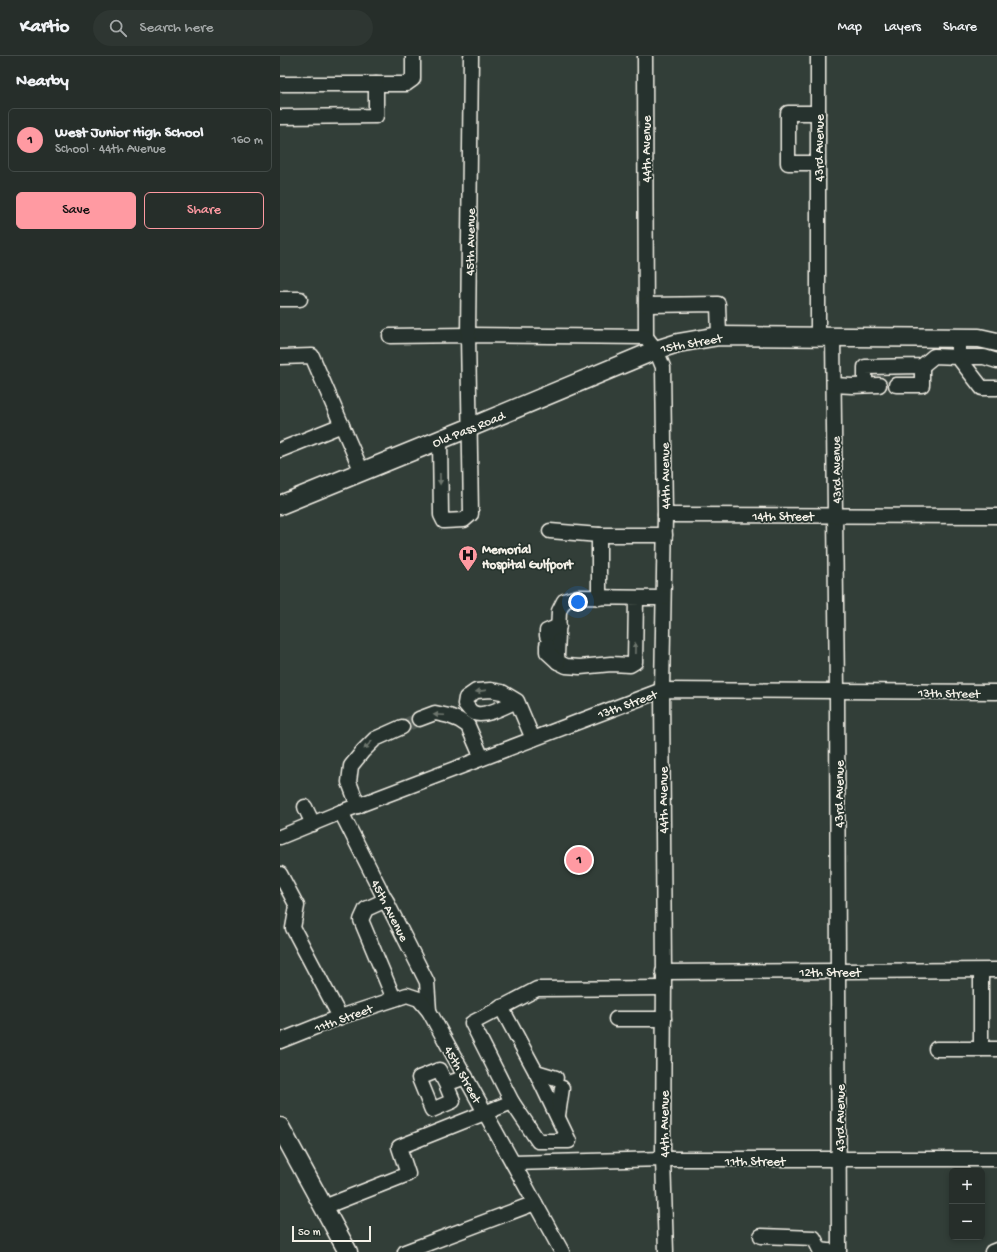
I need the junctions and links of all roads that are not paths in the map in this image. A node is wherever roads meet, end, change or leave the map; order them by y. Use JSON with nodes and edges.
{"nodes":[{"id":1,"x":413,"y":56,"type":"edge"},
{"id":2,"x":471,"y":56,"type":"edge"},
{"id":3,"x":645,"y":56,"type":"edge"},
{"id":4,"x":818,"y":56,"type":"edge"},
{"id":5,"x":280,"y":84,"type":"edge"},
{"id":6,"x":376,"y":84,"type":"junction"},
{"id":7,"x":818,"y":113,"type":"junction"},
{"id":8,"x":280,"y":117,"type":"edge"},
{"id":9,"x":818,"y":163,"type":"junction"},
{"id":10,"x":280,"y":299,"type":"edge"},
{"id":11,"x":300,"y":299,"type":"dead end"},
{"id":12,"x":646,"y":305,"type":"junction"},
{"id":13,"x":468,"y":335,"type":"junction"},
{"id":14,"x":390,"y":336,"type":"dead end"},
{"id":15,"x":719,"y":336,"type":"junction"},
{"id":16,"x":826,"y":336,"type":"junction"},
{"id":17,"x":958,"y":338,"type":"junction"},
{"id":18,"x":997,"y":342,"type":"edge"},
{"id":19,"x":651,"y":344,"type":"junction"},
{"id":20,"x":958,"y":356,"type":"junction"},
{"id":21,"x":280,"y":357,"type":"edge"},
{"id":22,"x":997,"y":361,"type":"edge"},
{"id":23,"x":922,"y":366,"type":"junction"},
{"id":24,"x":834,"y":385,"type":"junction"},
{"id":25,"x":865,"y":385,"type":"junction"},
{"id":26,"x":879,"y":385,"type":"dead end"},
{"id":27,"x":896,"y":385,"type":"dead end"},
{"id":28,"x":997,"y":388,"type":"edge"},
{"id":29,"x":342,"y":425,"type":"junction"},
{"id":30,"x":469,"y":428,"type":"junction"},
{"id":31,"x":440,"y":440,"type":"junction"},
{"id":32,"x":280,"y":450,"type":"edge"},
{"id":33,"x":362,"y":472,"type":"junction"},
{"id":34,"x":280,"y":505,"type":"edge"},
{"id":35,"x":665,"y":515,"type":"junction"},
{"id":36,"x":836,"y":516,"type":"junction"},
{"id":37,"x":997,"y":516,"type":"edge"},
{"id":38,"x":550,"y":531,"type":"dead end"},
{"id":39,"x":599,"y":535,"type":"junction"},
{"id":40,"x":665,"y":535,"type":"junction"},
{"id":41,"x":592,"y":598,"type":"junction"},
{"id":42,"x":636,"y":598,"type":"junction"},
{"id":43,"x":663,"y":598,"type":"junction"},
{"id":44,"x":558,"y":626,"type":"junction"},
{"id":45,"x":558,"y":662,"type":"junction"},
{"id":46,"x":662,"y":690,"type":"junction"},
{"id":47,"x":837,"y":691,"type":"junction"},
{"id":48,"x":997,"y":692,"type":"edge"},
{"id":49,"x":517,"y":701,"type":"dead end"},
{"id":50,"x":419,"y":719,"type":"tunnel mouth"},
{"id":51,"x":402,"y":727,"type":"tunnel mouth"},
{"id":52,"x":533,"y":739,"type":"junction"},
{"id":53,"x":482,"y":758,"type":"junction"},
{"id":54,"x":358,"y":806,"type":"junction"},
{"id":55,"x":305,"y":807,"type":"dead end"},
{"id":56,"x":341,"y":812,"type":"junction"},
{"id":57,"x":313,"y":824,"type":"junction"},
{"id":58,"x":280,"y":837,"type":"edge"},
{"id":59,"x":280,"y":874,"type":"edge"},
{"id":60,"x":386,"y":900,"type":"junction"},
{"id":61,"x":997,"y":970,"type":"edge"},
{"id":62,"x":981,"y":971,"type":"junction"},
{"id":63,"x":663,"y":972,"type":"junction"},
{"id":64,"x":839,"y":972,"type":"junction"},
{"id":65,"x":664,"y":988,"type":"junction"},
{"id":66,"x":401,"y":997,"type":"junction"},
{"id":67,"x":501,"y":1007,"type":"junction"},
{"id":68,"x":429,"y":1011,"type":"junction"},
{"id":69,"x":340,"y":1017,"type":"junction"},
{"id":70,"x":616,"y":1019,"type":"dead end"},
{"id":71,"x":664,"y":1019,"type":"junction"},
{"id":72,"x":280,"y":1041,"type":"edge"},
{"id":73,"x":936,"y":1049,"type":"dead end"},
{"id":74,"x":981,"y":1049,"type":"junction"},
{"id":75,"x":997,"y":1049,"type":"edge"},
{"id":76,"x":536,"y":1072,"type":"junction"},
{"id":77,"x":466,"y":1077,"type":"junction"},
{"id":78,"x":446,"y":1084,"type":"dead end"},
{"id":79,"x":512,"y":1102,"type":"junction"},
{"id":80,"x":486,"y":1113,"type":"junction"},
{"id":81,"x":558,"y":1115,"type":"junction"},
{"id":82,"x":280,"y":1127,"type":"edge"},
{"id":83,"x":663,"y":1159,"type":"junction"},
{"id":84,"x":997,"y":1159,"type":"edge"},
{"id":85,"x":839,"y":1160,"type":"junction"},
{"id":86,"x":513,"y":1163,"type":"junction"},
{"id":87,"x":535,"y":1203,"type":"junction"},
{"id":88,"x":324,"y":1207,"type":"junction"},
{"id":89,"x":761,"y":1236,"type":"dead end"},
{"id":90,"x":997,"y":1250,"type":"edge"},
{"id":91,"x":820,"y":1251,"type":"edge"},
{"id":92,"x":348,"y":1252,"type":"edge"},
{"id":93,"x":405,"y":1252,"type":"edge"},
{"id":94,"x":562,"y":1252,"type":"edge"},
{"id":95,"x":666,"y":1252,"type":"edge"},
{"id":96,"x":836,"y":1252,"type":"edge"},
{"id":97,"x":839,"y":1252,"type":"edge"},
{"id":98,"x":992,"y":1252,"type":"edge"}],
"edges":[{"from":1,"to":6,"type":"street"},
{"from":2,"to":13,"type":"street","name":"45th Avenue"},
{"from":3,"to":12,"type":"street","name":"44th Avenue"},
{"from":4,"to":7,"type":"street","name":"43rd Avenue"},
{"from":5,"to":6,"type":"street"},
{"from":6,"to":8,"type":"street"},
{"from":7,"to":9,"type":"street","name":"43rd Avenue"},
{"from":7,"to":9,"type":"street"},
{"from":9,"to":16,"type":"street","name":"43rd Avenue"},
{"from":10,"to":11,"type":"street"},
{"from":12,"to":15,"type":"street"},
{"from":12,"to":19,"type":"street","name":"44th Avenue"},
{"from":13,"to":14,"type":"street","name":"15th Street"},
{"from":13,"to":19,"type":"street","name":"15th Street"},
{"from":13,"to":30,"type":"street","name":"45th Avenue"},
{"from":15,"to":16,"type":"main road","name":"15th Street"},
{"from":15,"to":19,"type":"main road","name":"15th Street"},
{"from":16,"to":17,"type":"main road","name":"15th Street"},
{"from":16,"to":24,"type":"street","name":"43rd Avenue"},
{"from":17,"to":18,"type":"main road","name":"15th Street"},
{"from":17,"to":20,"type":"street"},
{"from":19,"to":30,"type":"main road","name":"Old Pass Road"},
{"from":19,"to":35,"type":"street","name":"44th Avenue"},
{"from":20,"to":22,"type":"street"},
{"from":20,"to":23,"type":"street"},
{"from":20,"to":28,"type":"street"},
{"from":21,"to":29,"type":"street"},
{"from":23,"to":25,"type":"street"},
{"from":23,"to":27,"type":"street"},
{"from":24,"to":25,"type":"street"},
{"from":24,"to":36,"type":"street","name":"43rd Avenue"},
{"from":25,"to":26,"type":"street"},
{"from":29,"to":32,"type":"street"},
{"from":29,"to":33,"type":"street"},
{"from":30,"to":31,"type":"main road","name":"Old Pass Road"},
{"from":31,"to":30,"type":"street","name":"45th Avenue","one_way":true},
{"from":31,"to":33,"type":"main road","name":"Old Pass Road"},
{"from":33,"to":34,"type":"main road","name":"Old Pass Road"},
{"from":35,"to":36,"type":"street","name":"14th Street"},
{"from":35,"to":40,"type":"street","name":"44th Avenue"},
{"from":36,"to":37,"type":"street","name":"14th Street"},
{"from":36,"to":47,"type":"street","name":"43rd Avenue"},
{"from":38,"to":39,"type":"street"},
{"from":39,"to":40,"type":"street"},
{"from":39,"to":41,"type":"street"},
{"from":40,"to":43,"type":"street","name":"44th Avenue"},
{"from":41,"to":42,"type":"street"},
{"from":41,"to":44,"type":"street"},
{"from":42,"to":43,"type":"street"},
{"from":45,"to":42,"type":"street","one_way":true},
{"from":43,"to":46,"type":"street","name":"44th Avenue"},
{"from":44,"to":45,"type":"street"},
{"from":44,"to":45,"type":"street"},
{"from":46,"to":47,"type":"street","name":"13th Street"},
{"from":46,"to":52,"type":"street","name":"13th Street"},
{"from":46,"to":63,"type":"street","name":"44th Avenue"},
{"from":47,"to":48,"type":"street","name":"13th Street"},
{"from":47,"to":64,"type":"street","name":"43rd Avenue"},
{"from":49,"to":52,"type":"street"},
{"from":53,"to":50,"type":"street","one_way":true},
{"from":51,"to":54,"type":"street","one_way":true},
{"from":52,"to":53,"type":"street","name":"13th Street"},
{"from":53,"to":54,"type":"street","name":"13th Street"},
{"from":54,"to":56,"type":"street","name":"13th Street"},
{"from":55,"to":57,"type":"street"},
{"from":56,"to":57,"type":"street","name":"13th Street"},
{"from":56,"to":60,"type":"street","name":"45th Avenue"},
{"from":57,"to":58,"type":"street","name":"13th Street"},
{"from":59,"to":69,"type":"street"},
{"from":60,"to":66,"type":"street"},
{"from":60,"to":68,"type":"street","name":"45th Avenue"},
{"from":61,"to":62,"type":"street","name":"12th Street"},
{"from":62,"to":64,"type":"street","name":"12th Street"},
{"from":62,"to":74,"type":"street"},
{"from":63,"to":64,"type":"street","name":"12th Street"},
{"from":63,"to":65,"type":"street","name":"44th Avenue"},
{"from":64,"to":85,"type":"street","name":"43rd Avenue"},
{"from":65,"to":67,"type":"street"},
{"from":65,"to":71,"type":"street","name":"44th Avenue"},
{"from":66,"to":68,"type":"street","name":"45th Street"},
{"from":66,"to":69,"type":"street","name":"11th Street"},
{"from":67,"to":76,"type":"street"},
{"from":67,"to":79,"type":"street"},
{"from":68,"to":77,"type":"street","name":"45th Street"},
{"from":69,"to":72,"type":"street","name":"11th Street"},
{"from":70,"to":71,"type":"street"},
{"from":71,"to":83,"type":"street","name":"44th Avenue"},
{"from":73,"to":74,"type":"street"},
{"from":74,"to":75,"type":"street"},
{"from":76,"to":81,"type":"street"},
{"from":76,"to":81,"type":"street"},
{"from":77,"to":78,"type":"street"},
{"from":77,"to":80,"type":"street","name":"45th Street"},
{"from":79,"to":80,"type":"street"},
{"from":79,"to":81,"type":"street"},
{"from":80,"to":86,"type":"street","name":"45th Street"},
{"from":80,"to":88,"type":"street"},
{"from":82,"to":88,"type":"main road"},
{"from":83,"to":85,"type":"street","name":"11th Street"},
{"from":83,"to":86,"type":"street","name":"11th Street"},
{"from":83,"to":95,"type":"street","name":"44th Avenue"},
{"from":84,"to":85,"type":"street","name":"11th Street"},
{"from":85,"to":97,"type":"street","name":"43rd Avenue"},
{"from":86,"to":87,"type":"street"},
{"from":87,"to":93,"type":"street"},
{"from":87,"to":94,"type":"street"},
{"from":88,"to":92,"type":"main road"},
{"from":89,"to":91,"type":"street"},
{"from":90,"to":98,"type":"street"},
{"from":91,"to":96,"type":"street"}]}
